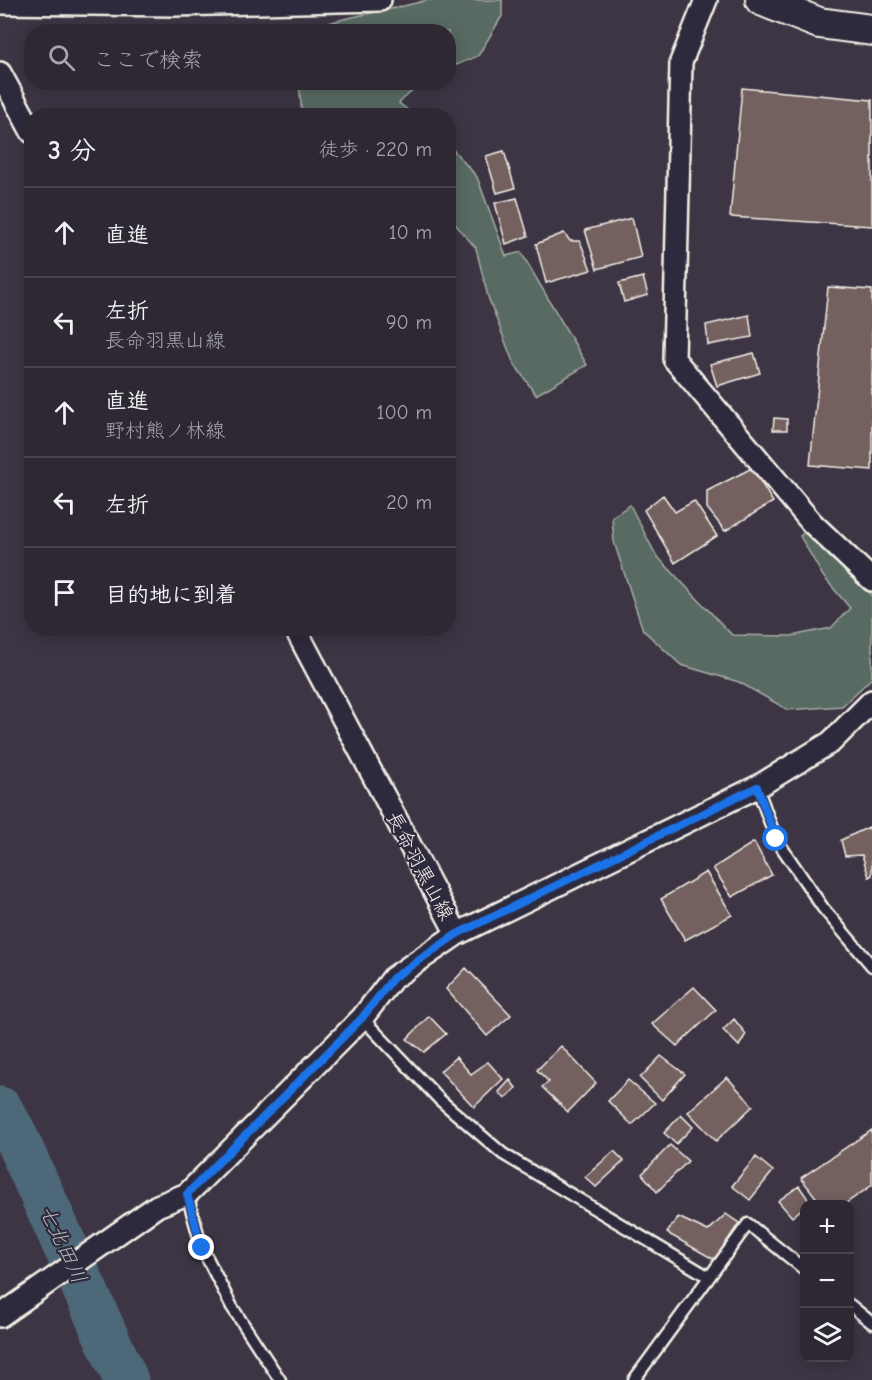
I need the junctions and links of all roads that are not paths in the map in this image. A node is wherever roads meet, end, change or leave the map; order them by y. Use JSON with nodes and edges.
{"nodes":[{"id":1,"x":380,"y":0,"type":"edge"},
{"id":2,"x":705,"y":0,"type":"edge"},
{"id":3,"x":767,"y":1,"type":"edge"},
{"id":4,"x":0,"y":3,"type":"edge"},
{"id":5,"x":872,"y":30,"type":"edge"},
{"id":6,"x":0,"y":73,"type":"edge"},
{"id":7,"x":24,"y":117,"type":"edge"},
{"id":8,"x":872,"y":580,"type":"edge"},
{"id":9,"x":299,"y":636,"type":"edge"},
{"id":10,"x":872,"y":701,"type":"edge"},
{"id":11,"x":757,"y":787,"type":"junction"},
{"id":12,"x":457,"y":934,"type":"junction"},
{"id":13,"x":872,"y":966,"type":"edge"},
{"id":14,"x":362,"y":1018,"type":"junction"},
{"id":15,"x":187,"y":1194,"type":"junction"},
{"id":16,"x":800,"y":1266,"type":"edge"},
{"id":17,"x":709,"y":1277,"type":"junction"},
{"id":18,"x":853,"y":1308,"type":"edge"},
{"id":19,"x":0,"y":1316,"type":"edge"},
{"id":20,"x":872,"y":1323,"type":"edge"},
{"id":21,"x":280,"y":1380,"type":"edge"},
{"id":22,"x":634,"y":1380,"type":"edge"}],
"edges":[{"from":1,"to":4,"type":"street"},
{"from":2,"to":8,"type":"street"},
{"from":3,"to":5,"type":"street"},
{"from":6,"to":7,"type":"street"},
{"from":9,"to":12,"type":"street","name":"長命羽黒山線"},
{"from":10,"to":11,"type":"street","name":"長命羽黒山線"},
{"from":11,"to":12,"type":"street","name":"長命羽黒山線"},
{"from":11,"to":13,"type":"lane"},
{"from":12,"to":14,"type":"street"},
{"from":14,"to":15,"type":"street"},
{"from":14,"to":17,"type":"lane"},
{"from":15,"to":19,"type":"street"},
{"from":15,"to":21,"type":"lane"},
{"from":16,"to":17,"type":"lane"},
{"from":17,"to":22,"type":"lane"},
{"from":18,"to":20,"type":"lane"}]}
